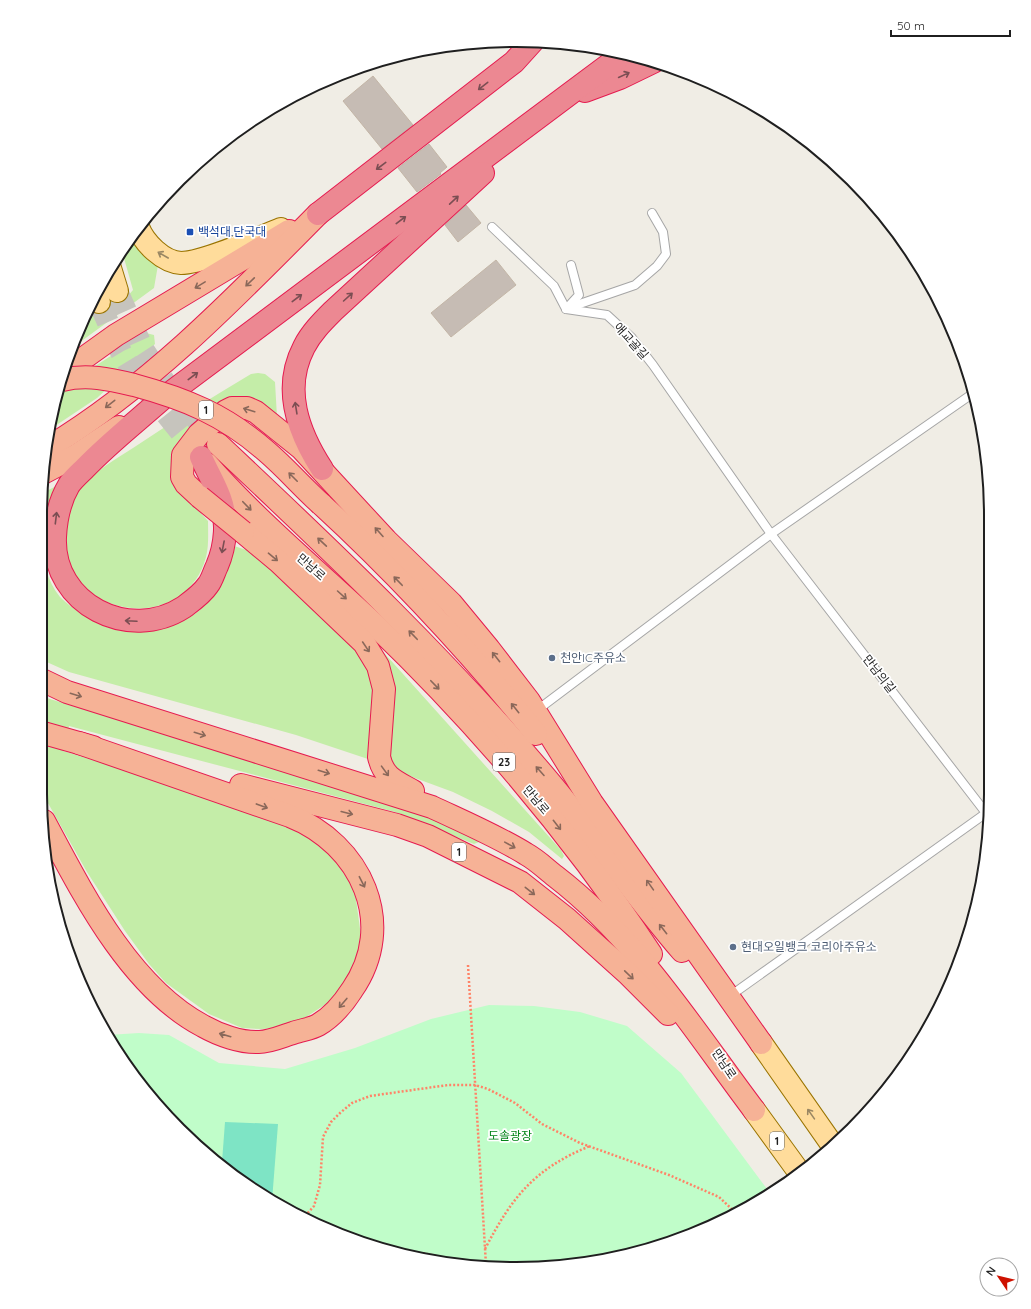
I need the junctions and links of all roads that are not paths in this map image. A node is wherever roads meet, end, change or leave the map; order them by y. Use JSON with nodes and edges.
{"nodes":[{"id":1,"x":527,"y":47,"type":"edge"},
{"id":2,"x":531,"y":48,"type":"edge"},
{"id":3,"x":538,"y":48,"type":"edge"},
{"id":4,"x":616,"y":58,"type":"edge"},
{"id":5,"x":514,"y":62,"type":"junction"},
{"id":6,"x":645,"y":66,"type":"edge"},
{"id":7,"x":562,"y":100,"type":"junction"},
{"id":8,"x":652,"y":213,"type":"dead end"},
{"id":9,"x":318,"y":214,"type":"junction"},
{"id":10,"x":492,"y":227,"type":"dead end"},
{"id":11,"x":141,"y":235,"type":"edge"},
{"id":12,"x":571,"y":265,"type":"dead end"},
{"id":13,"x":566,"y":309,"type":"junction"},
{"id":14,"x":74,"y":362,"type":"edge"},
{"id":15,"x":68,"y":379,"type":"edge"},
{"id":16,"x":969,"y":396,"type":"edge"},
{"id":17,"x":162,"y":399,"type":"junction"},
{"id":18,"x":53,"y":444,"type":"edge"},
{"id":19,"x":209,"y":451,"type":"junction"},
{"id":20,"x":50,"y":469,"type":"edge"},
{"id":21,"x":322,"y":469,"type":"junction"},
{"id":22,"x":771,"y":534,"type":"junction"},
{"id":23,"x":47,"y":682,"type":"edge"},
{"id":24,"x":536,"y":711,"type":"junction"},
{"id":25,"x":47,"y":734,"type":"edge"},
{"id":26,"x":79,"y":743,"type":"junction"},
{"id":27,"x":592,"y":803,"type":"junction"},
{"id":28,"x":984,"y":806,"type":"edge"},
{"id":29,"x":983,"y":815,"type":"edge"},
{"id":30,"x":49,"y":829,"type":"edge"},
{"id":31,"x":484,"y":831,"type":"junction"},
{"id":32,"x":729,"y":997,"type":"junction"},
{"id":33,"x":761,"y":1043,"type":"junction"},
{"id":34,"x":754,"y":1110,"type":"junction"},
{"id":35,"x":829,"y":1141,"type":"edge"},
{"id":36,"x":796,"y":1168,"type":"edge"}],
"edges":[{"from":1,"to":5,"type":"highway"},
{"from":2,"to":5,"type":"lane"},
{"from":3,"to":5,"type":"highway"},
{"from":4,"to":7,"type":"highway"},
{"from":5,"to":9,"type":"highway","one_way":true},
{"from":7,"to":6,"type":"highway","one_way":true},
{"from":17,"to":7,"type":"highway","one_way":true},
{"from":21,"to":7,"type":"highway","one_way":true},
{"from":8,"to":13,"type":"lane"},
{"from":9,"to":11,"type":"main road","one_way":true},
{"from":9,"to":14,"type":"highway","one_way":true},
{"from":9,"to":18,"type":"highway","one_way":true},
{"from":10,"to":13,"type":"lane"},
{"from":12,"to":13,"type":"lane"},
{"from":13,"to":22,"type":"lane","name":"애교골길"},
{"from":27,"to":15,"type":"highway","number":"1","one_way":true,"bridge":true},
{"from":16,"to":22,"type":"lane"},
{"from":19,"to":17,"type":"highway","one_way":true},
{"from":17,"to":20,"type":"highway"},
{"from":33,"to":19,"type":"highway","name":"만남로","number":"23","one_way":true},
{"from":19,"to":34,"type":"highway","name":"만남로","number":"23","one_way":true},
{"from":24,"to":21,"type":"highway","one_way":true},
{"from":21,"to":31,"type":"highway","one_way":true,"bridge":true},
{"from":22,"to":24,"type":"lane"},
{"from":22,"to":28,"type":"lane","name":"만남의길"},
{"from":23,"to":31,"type":"highway","one_way":true},
{"from":24,"to":27,"type":"highway"},
{"from":25,"to":26,"type":"highway","number":"1"},
{"from":26,"to":30,"type":"highway","one_way":true},
{"from":26,"to":34,"type":"highway","number":"1","one_way":true},
{"from":32,"to":27,"type":"highway","number":"1","one_way":true},
{"from":29,"to":32,"type":"lane","name":"만남의길"},
{"from":31,"to":34,"type":"highway","one_way":true},
{"from":32,"to":33,"type":"highway","number":"1"},
{"from":35,"to":33,"type":"main road","name":"만남로","one_way":true},
{"from":34,"to":36,"type":"main road","name":"만남로","number":"1"}]}
